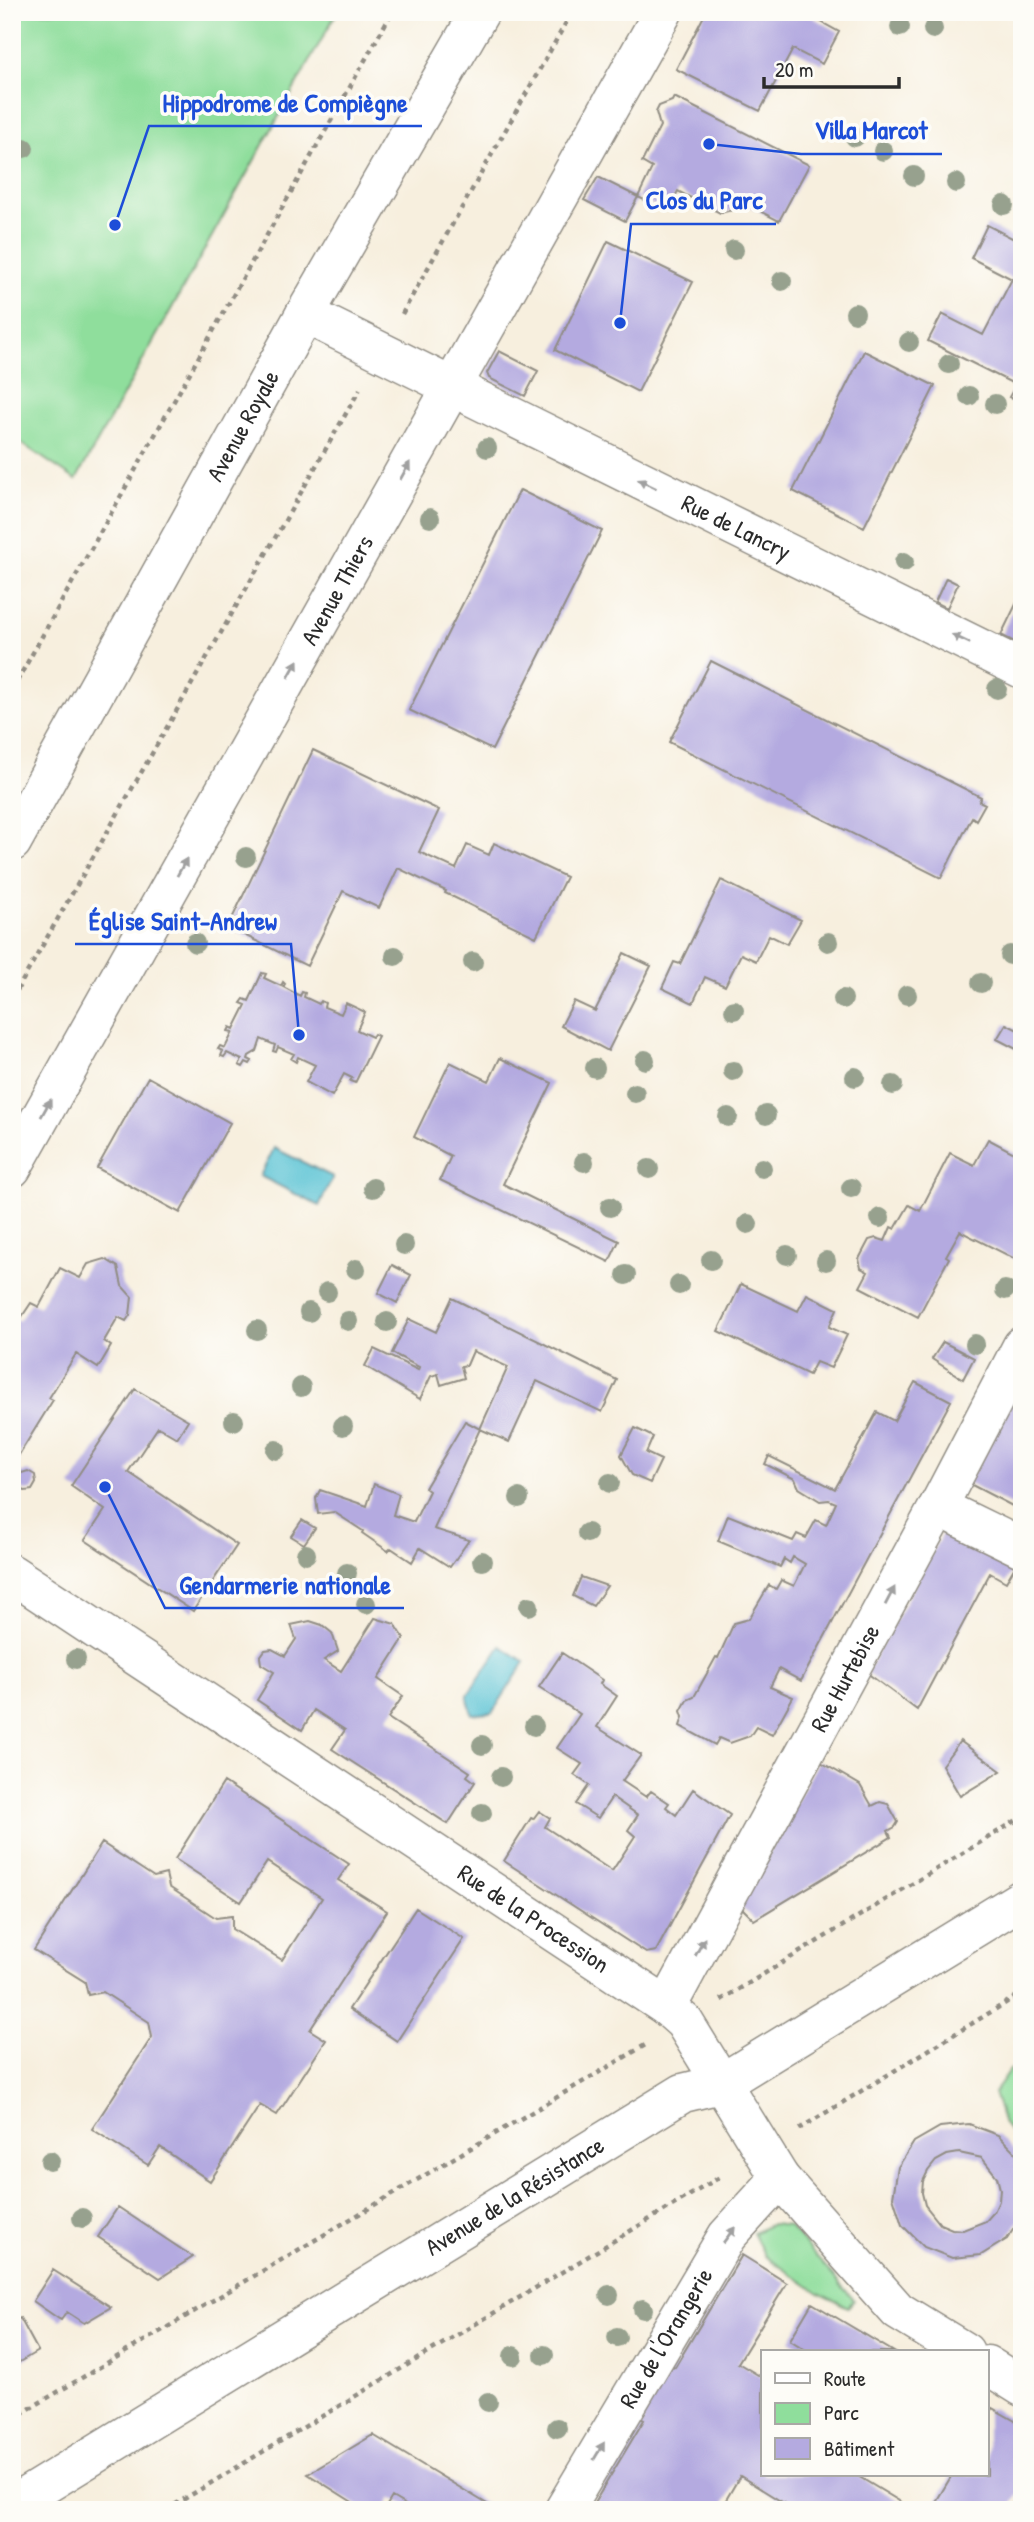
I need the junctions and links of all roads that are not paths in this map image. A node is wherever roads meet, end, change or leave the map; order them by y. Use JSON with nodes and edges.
{"nodes":[{"id":1,"x":480,"y":12,"type":"edge"},
{"id":2,"x":663,"y":12,"type":"edge"},
{"id":3,"x":305,"y":314,"type":"junction"},
{"id":4,"x":451,"y":388,"type":"junction"},
{"id":5,"x":1022,"y":670,"type":"edge"},
{"id":6,"x":12,"y":842,"type":"edge"},
{"id":7,"x":12,"y":1168,"type":"edge"},
{"id":8,"x":1022,"y":1346,"type":"edge"},
{"id":9,"x":938,"y":1507,"type":"junction"},
{"id":10,"x":1022,"y":1548,"type":"edge"},
{"id":11,"x":12,"y":1574,"type":"edge"},
{"id":12,"x":1022,"y":1899,"type":"edge"},
{"id":13,"x":676,"y":2015,"type":"junction"},
{"id":14,"x":720,"y":2084,"type":"junction"},
{"id":15,"x":771,"y":2164,"type":"junction"},
{"id":16,"x":962,"y":2350,"type":"edge"},
{"id":17,"x":988,"y":2366,"type":"edge"},
{"id":18,"x":1022,"y":2387,"type":"edge"},
{"id":19,"x":12,"y":2505,"type":"edge"},
{"id":20,"x":564,"y":2510,"type":"edge"}],
"edges":[{"from":1,"to":3,"type":"street","name":"Avenue Royale"},
{"from":2,"to":4,"type":"street","name":"Avenue Thiers"},
{"from":3,"to":4,"type":"street","name":"Rue de Lancry"},
{"from":3,"to":6,"type":"street","name":"Avenue Royale"},
{"from":5,"to":4,"type":"street","name":"Rue de Lancry","one_way":true},
{"from":7,"to":4,"type":"street","name":"Avenue Thiers","one_way":true},
{"from":8,"to":9,"type":"street","name":"Rue Hurtebise"},
{"from":9,"to":10,"type":"street"},
{"from":13,"to":9,"type":"street","name":"Rue Hurtebise","one_way":true},
{"from":11,"to":13,"type":"street","name":"Rue de la Procession"},
{"from":12,"to":14,"type":"street","name":"Avenue de la Résistance"},
{"from":13,"to":14,"type":"street","name":"Rue de la Procession"},
{"from":14,"to":15,"type":"street","name":"Rue de la Procession"},
{"from":14,"to":19,"type":"street","name":"Avenue de la Résistance"},
{"from":15,"to":16,"type":"street","name":"Rue de la Procession"},
{"from":20,"to":15,"type":"street","name":"Rue de l'Orangerie","one_way":true},
{"from":17,"to":18,"type":"street"}]}
